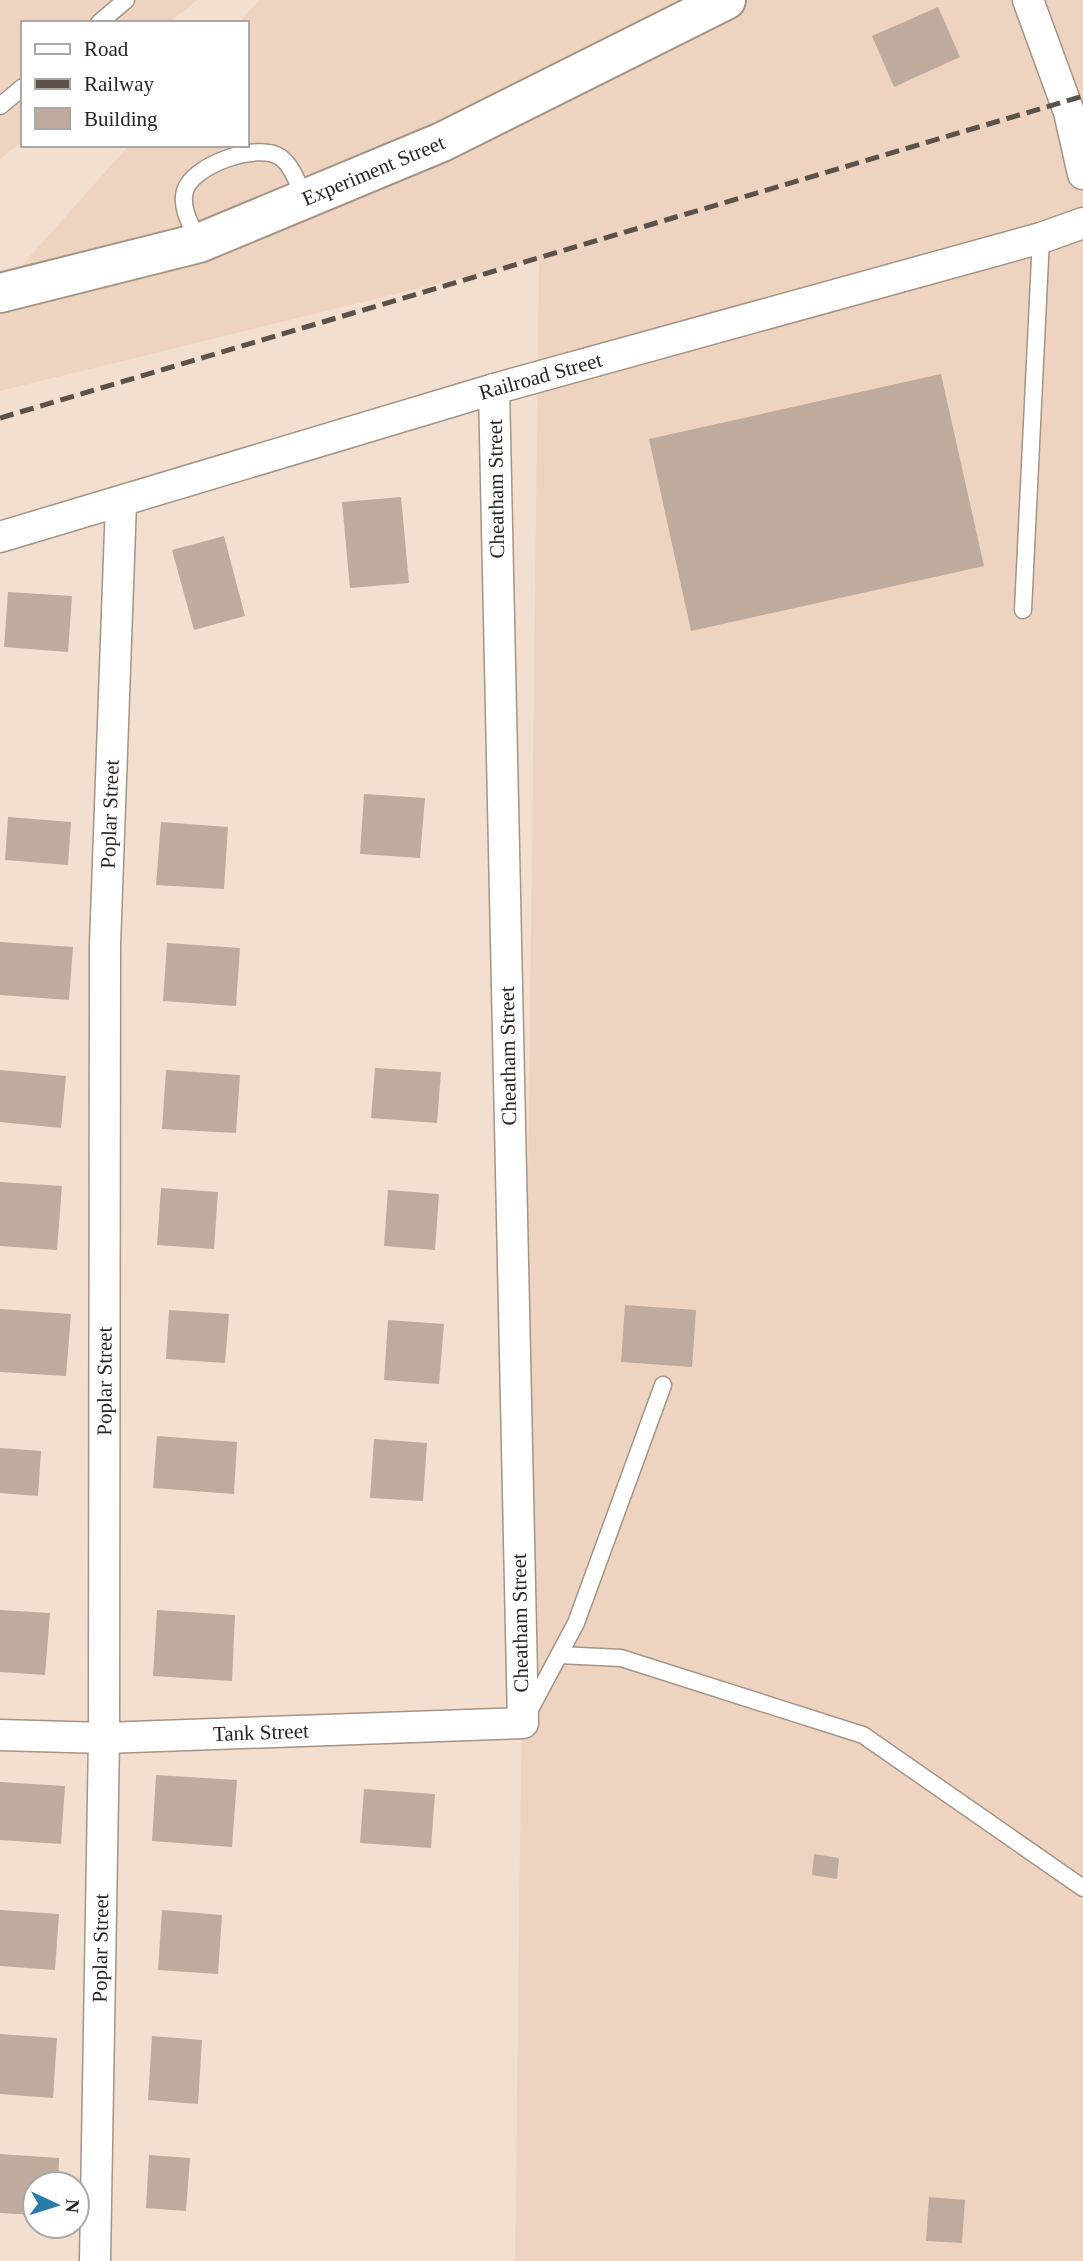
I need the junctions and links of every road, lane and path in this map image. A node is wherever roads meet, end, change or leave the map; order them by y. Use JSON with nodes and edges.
{"nodes":[{"id":1,"x":126,"y":0,"type":"edge"},
{"id":2,"x":726,"y":0,"type":"edge"},
{"id":3,"x":1028,"y":0,"type":"edge"},
{"id":4,"x":101,"y":21,"type":"edge"},
{"id":5,"x":21,"y":89,"type":"edge"},
{"id":6,"x":0,"y":106,"type":"edge"},
{"id":7,"x":1083,"y":174,"type":"edge"},
{"id":8,"x":305,"y":198,"type":"junction"},
{"id":9,"x":1083,"y":223,"type":"edge"},
{"id":10,"x":1041,"y":239,"type":"junction"},
{"id":11,"x":199,"y":243,"type":"junction"},
{"id":12,"x":0,"y":293,"type":"edge"},
{"id":13,"x":494,"y":388,"type":"junction"},
{"id":14,"x":121,"y":502,"type":"junction"},
{"id":15,"x":0,"y":537,"type":"edge"},
{"id":16,"x":1023,"y":610,"type":"dead end"},
{"id":17,"x":663,"y":1385,"type":"dead end"},
{"id":18,"x":559,"y":1655,"type":"junction"},
{"id":19,"x":523,"y":1723,"type":"junction"},
{"id":20,"x":0,"y":1735,"type":"edge"},
{"id":21,"x":104,"y":1738,"type":"junction"},
{"id":22,"x":1083,"y":1888,"type":"edge"},
{"id":23,"x":95,"y":2261,"type":"edge"}],
"edges":[{"from":1,"to":4,"type":"lane"},
{"from":2,"to":8,"type":"main road","name":"Experiment Street"},
{"from":3,"to":7,"type":"street"},
{"from":5,"to":6,"type":"lane"},
{"from":8,"to":11,"type":"main road","name":"Experiment Street"},
{"from":8,"to":11,"type":"lane"},
{"from":9,"to":10,"type":"street","name":"Railroad Street"},
{"from":10,"to":13,"type":"street","name":"Railroad Street"},
{"from":10,"to":16,"type":"lane"},
{"from":11,"to":12,"type":"main road","name":"Experiment Street"},
{"from":13,"to":14,"type":"street","name":"Railroad Street"},
{"from":13,"to":19,"type":"street","name":"Cheatham Street"},
{"from":14,"to":15,"type":"street","name":"Railroad Street"},
{"from":14,"to":21,"type":"street","name":"Poplar Street"},
{"from":17,"to":18,"type":"lane"},
{"from":18,"to":19,"type":"lane"},
{"from":18,"to":22,"type":"lane"},
{"from":19,"to":21,"type":"street","name":"Tank Street"},
{"from":20,"to":21,"type":"street","name":"Tank Street"},
{"from":21,"to":23,"type":"street","name":"Poplar Street"}]}
